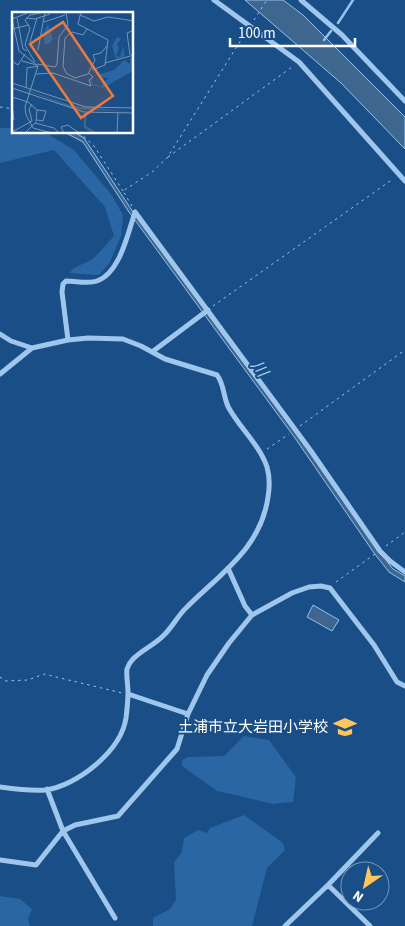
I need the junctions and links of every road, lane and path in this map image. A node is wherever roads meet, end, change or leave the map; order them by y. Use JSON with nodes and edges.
{"nodes":[{"id":1,"x":214,"y":0,"type":"edge"},
{"id":2,"x":267,"y":0,"type":"edge"},
{"id":3,"x":301,"y":0,"type":"edge"},
{"id":4,"x":250,"y":26,"type":"junction"},
{"id":5,"x":299,"y":62,"type":"junction"},
{"id":6,"x":405,"y":101,"type":"edge"},
{"id":7,"x":82,"y":134,"type":"edge"},
{"id":8,"x":167,"y":158,"type":"junction"},
{"id":9,"x":400,"y":174,"type":"junction"},
{"id":10,"x":405,"y":180,"type":"edge"},
{"id":11,"x":123,"y":192,"type":"junction"},
{"id":12,"x":135,"y":212,"type":"junction"},
{"id":13,"x":208,"y":310,"type":"junction"},
{"id":14,"x":0,"y":334,"type":"edge"},
{"id":15,"x":68,"y":340,"type":"junction"},
{"id":16,"x":32,"y":348,"type":"junction"},
{"id":17,"x":405,"y":350,"type":"edge"},
{"id":18,"x":152,"y":352,"type":"junction"},
{"id":19,"x":0,"y":374,"type":"edge"},
{"id":20,"x":295,"y":430,"type":"junction"},
{"id":21,"x":261,"y":454,"type":"junction"},
{"id":22,"x":405,"y":532,"type":"edge"},
{"id":23,"x":380,"y":551,"type":"junction"},
{"id":24,"x":228,"y":568,"type":"junction"},
{"id":25,"x":405,"y":572,"type":"edge"},
{"id":26,"x":330,"y":588,"type":"junction"},
{"id":27,"x":252,"y":615,"type":"junction"},
{"id":28,"x":0,"y":677,"type":"edge"},
{"id":29,"x":405,"y":686,"type":"edge"},
{"id":30,"x":128,"y":694,"type":"junction"},
{"id":31,"x":188,"y":714,"type":"junction"},
{"id":32,"x":0,"y":787,"type":"edge"},
{"id":33,"x":47,"y":790,"type":"junction"},
{"id":34,"x":63,"y":831,"type":"junction"},
{"id":35,"x":378,"y":833,"type":"dead end"},
{"id":36,"x":0,"y":860,"type":"edge"},
{"id":37,"x":328,"y":885,"type":"junction"},
{"id":38,"x":115,"y":918,"type":"dead end"},
{"id":39,"x":285,"y":926,"type":"edge"},
{"id":40,"x":370,"y":926,"type":"edge"}],
"edges":[{"from":1,"to":4,"type":"street"},
{"from":2,"to":4,"type":"path"},
{"from":3,"to":6,"type":"street"},
{"from":4,"to":5,"type":"street"},
{"from":4,"to":8,"type":"path"},
{"from":5,"to":8,"type":"path"},
{"from":5,"to":9,"type":"street"},
{"from":7,"to":11,"type":"path"},
{"from":8,"to":11,"type":"path"},
{"from":9,"to":10,"type":"street"},
{"from":9,"to":13,"type":"path"},
{"from":11,"to":12,"type":"path"},
{"from":12,"to":13,"type":"street"},
{"from":12,"to":15,"type":"street"},
{"from":13,"to":18,"type":"street"},
{"from":13,"to":20,"type":"street"},
{"from":14,"to":16,"type":"street"},
{"from":15,"to":16,"type":"street"},
{"from":15,"to":18,"type":"street"},
{"from":16,"to":19,"type":"street"},
{"from":17,"to":20,"type":"path"},
{"from":18,"to":21,"type":"street"},
{"from":20,"to":21,"type":"path"},
{"from":20,"to":23,"type":"street"},
{"from":21,"to":24,"type":"street"},
{"from":22,"to":23,"type":"path"},
{"from":23,"to":25,"type":"street"},
{"from":23,"to":26,"type":"path"},
{"from":24,"to":27,"type":"street"},
{"from":24,"to":30,"type":"street"},
{"from":26,"to":27,"type":"street"},
{"from":26,"to":29,"type":"street"},
{"from":27,"to":31,"type":"street"},
{"from":28,"to":30,"type":"path"},
{"from":30,"to":31,"type":"street"},
{"from":30,"to":33,"type":"street"},
{"from":31,"to":34,"type":"street"},
{"from":32,"to":33,"type":"street"},
{"from":33,"to":34,"type":"street"},
{"from":34,"to":36,"type":"street"},
{"from":34,"to":38,"type":"street"},
{"from":35,"to":37,"type":"street"},
{"from":37,"to":39,"type":"street"},
{"from":37,"to":40,"type":"street"}]}
